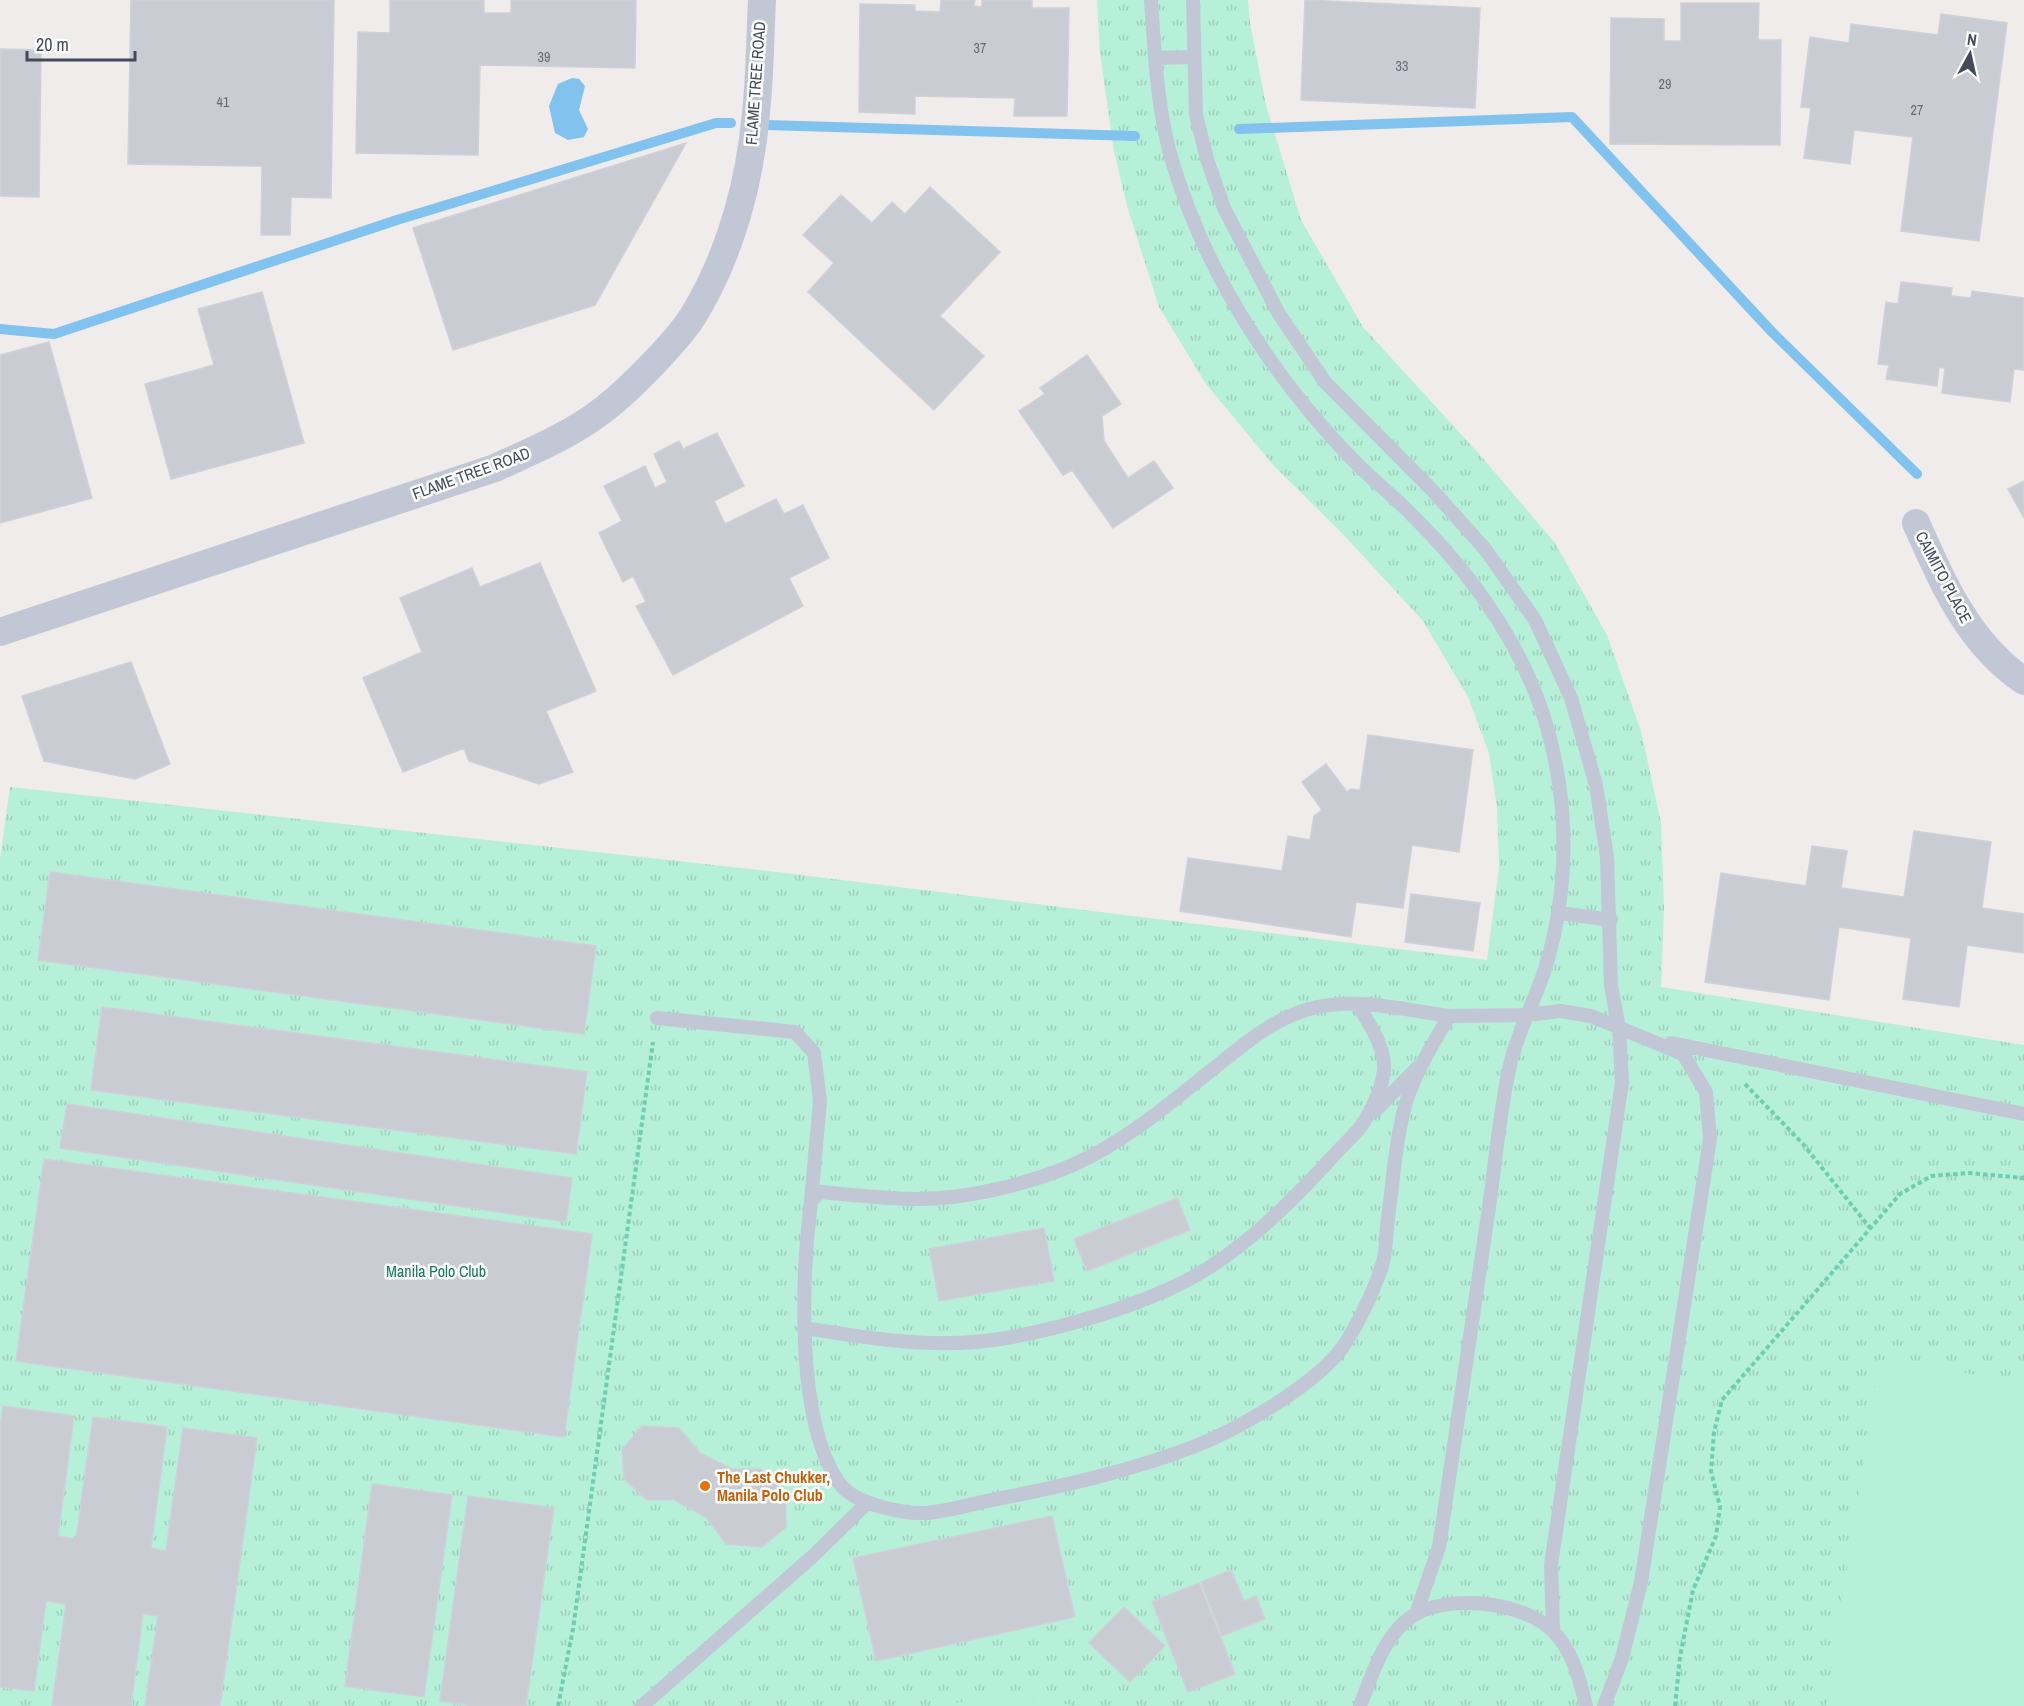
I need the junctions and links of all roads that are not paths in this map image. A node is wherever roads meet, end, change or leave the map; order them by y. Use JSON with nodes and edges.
{"nodes":[{"id":1,"x":762,"y":0,"type":"edge"},
{"id":2,"x":1151,"y":0,"type":"edge"},
{"id":3,"x":1193,"y":0,"type":"edge"},
{"id":4,"x":1194,"y":57,"type":"junction"},
{"id":5,"x":1155,"y":58,"type":"junction"},
{"id":6,"x":1916,"y":523,"type":"dead end"},
{"id":7,"x":0,"y":632,"type":"edge"},
{"id":8,"x":2024,"y":681,"type":"edge"},
{"id":9,"x":1560,"y":913,"type":"junction"},
{"id":10,"x":1611,"y":920,"type":"junction"},
{"id":11,"x":1357,"y":1004,"type":"junction"},
{"id":12,"x":1527,"y":1015,"type":"junction"},
{"id":13,"x":1449,"y":1016,"type":"junction"},
{"id":14,"x":657,"y":1018,"type":"road end"},
{"id":15,"x":1619,"y":1028,"type":"junction"},
{"id":16,"x":1649,"y":1038,"type":"junction"},
{"id":17,"x":1423,"y":1062,"type":"junction"},
{"id":18,"x":2024,"y":1114,"type":"edge"},
{"id":19,"x":1364,"y":1122,"type":"junction"},
{"id":20,"x":811,"y":1201,"type":"junction"},
{"id":21,"x":804,"y":1328,"type":"junction"},
{"id":22,"x":866,"y":1504,"type":"junction"},
{"id":23,"x":1416,"y":1614,"type":"junction"},
{"id":24,"x":1553,"y":1631,"type":"junction"},
{"id":25,"x":642,"y":1706,"type":"edge"},
{"id":26,"x":1360,"y":1706,"type":"edge"},
{"id":27,"x":1586,"y":1706,"type":"edge"},
{"id":28,"x":1604,"y":1706,"type":"edge"}],
"edges":[{"from":1,"to":7,"type":"street","name":"FLAME TREE ROAD"},
{"from":2,"to":5,"type":"lane"},
{"from":3,"to":4,"type":"lane"},
{"from":4,"to":5,"type":"lane"},
{"from":4,"to":10,"type":"lane"},
{"from":5,"to":9,"type":"lane"},
{"from":6,"to":8,"type":"street","name":"CAIMITO PLACE"},
{"from":9,"to":10,"type":"lane"},
{"from":9,"to":12,"type":"lane"},
{"from":10,"to":15,"type":"lane"},
{"from":11,"to":13,"type":"lane"},
{"from":11,"to":19,"type":"lane"},
{"from":11,"to":20,"type":"lane"},
{"from":12,"to":13,"type":"lane"},
{"from":12,"to":15,"type":"lane"},
{"from":12,"to":23,"type":"lane"},
{"from":13,"to":17,"type":"lane"},
{"from":14,"to":20,"type":"lane"},
{"from":15,"to":16,"type":"lane"},
{"from":15,"to":24,"type":"lane"},
{"from":16,"to":18,"type":"lane"},
{"from":16,"to":28,"type":"lane"},
{"from":17,"to":19,"type":"lane"},
{"from":17,"to":22,"type":"lane"},
{"from":19,"to":21,"type":"lane"},
{"from":20,"to":21,"type":"lane"},
{"from":21,"to":22,"type":"lane"},
{"from":22,"to":25,"type":"lane"},
{"from":23,"to":24,"type":"lane"},
{"from":23,"to":26,"type":"lane"},
{"from":24,"to":27,"type":"lane"}]}
